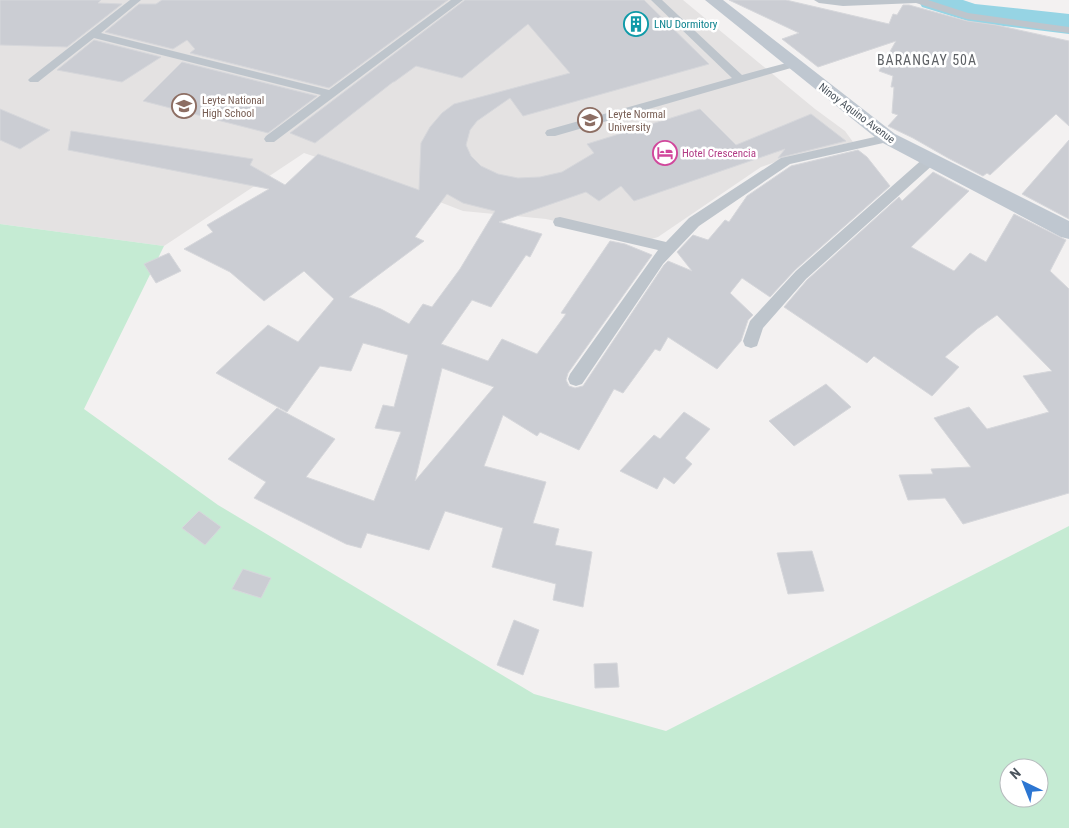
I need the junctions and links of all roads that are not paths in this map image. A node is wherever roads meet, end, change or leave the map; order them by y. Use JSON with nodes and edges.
{"nodes":[{"id":1,"x":136,"y":0,"type":"edge"},
{"id":2,"x":458,"y":0,"type":"edge"},
{"id":3,"x":656,"y":0,"type":"edge"},
{"id":4,"x":713,"y":0,"type":"edge"},
{"id":5,"x":819,"y":0,"type":"edge"},
{"id":6,"x":917,"y":0,"type":"edge"},
{"id":7,"x":1069,"y":30,"type":"edge"},
{"id":8,"x":92,"y":34,"type":"junction"},
{"id":9,"x":794,"y":64,"type":"junction"},
{"id":10,"x":740,"y":79,"type":"junction"},
{"id":11,"x":34,"y":80,"type":"dead end"},
{"id":12,"x":330,"y":94,"type":"junction"},
{"id":13,"x":551,"y":132,"type":"dead end"},
{"id":14,"x":888,"y":138,"type":"junction"},
{"id":15,"x":270,"y":139,"type":"dead end"},
{"id":16,"x":930,"y":160,"type":"junction"},
{"id":17,"x":560,"y":222,"type":"dead end"},
{"id":18,"x":1069,"y":231,"type":"edge"},
{"id":19,"x":670,"y":248,"type":"junction"},
{"id":20,"x":751,"y":341,"type":"dead end"},
{"id":21,"x":576,"y":379,"type":"dead end"}],
"edges":[{"from":1,"to":8,"type":"lane"},
{"from":2,"to":12,"type":"lane"},
{"from":3,"to":10,"type":"lane"},
{"from":4,"to":9,"type":"main road","name":"Ninoy Aquino Avenue"},
{"from":5,"to":6,"type":"lane"},
{"from":6,"to":7,"type":"lane"},
{"from":8,"to":11,"type":"lane"},
{"from":8,"to":12,"type":"lane"},
{"from":9,"to":10,"type":"lane"},
{"from":9,"to":14,"type":"main road","name":"Ninoy Aquino Avenue"},
{"from":10,"to":13,"type":"lane"},
{"from":12,"to":15,"type":"lane"},
{"from":14,"to":16,"type":"main road","name":"Ninoy Aquino Avenue"},
{"from":14,"to":19,"type":"lane"},
{"from":16,"to":18,"type":"main road","name":"Ninoy Aquino Avenue"},
{"from":16,"to":20,"type":"lane"},
{"from":17,"to":19,"type":"lane"},
{"from":19,"to":21,"type":"lane"}]}
